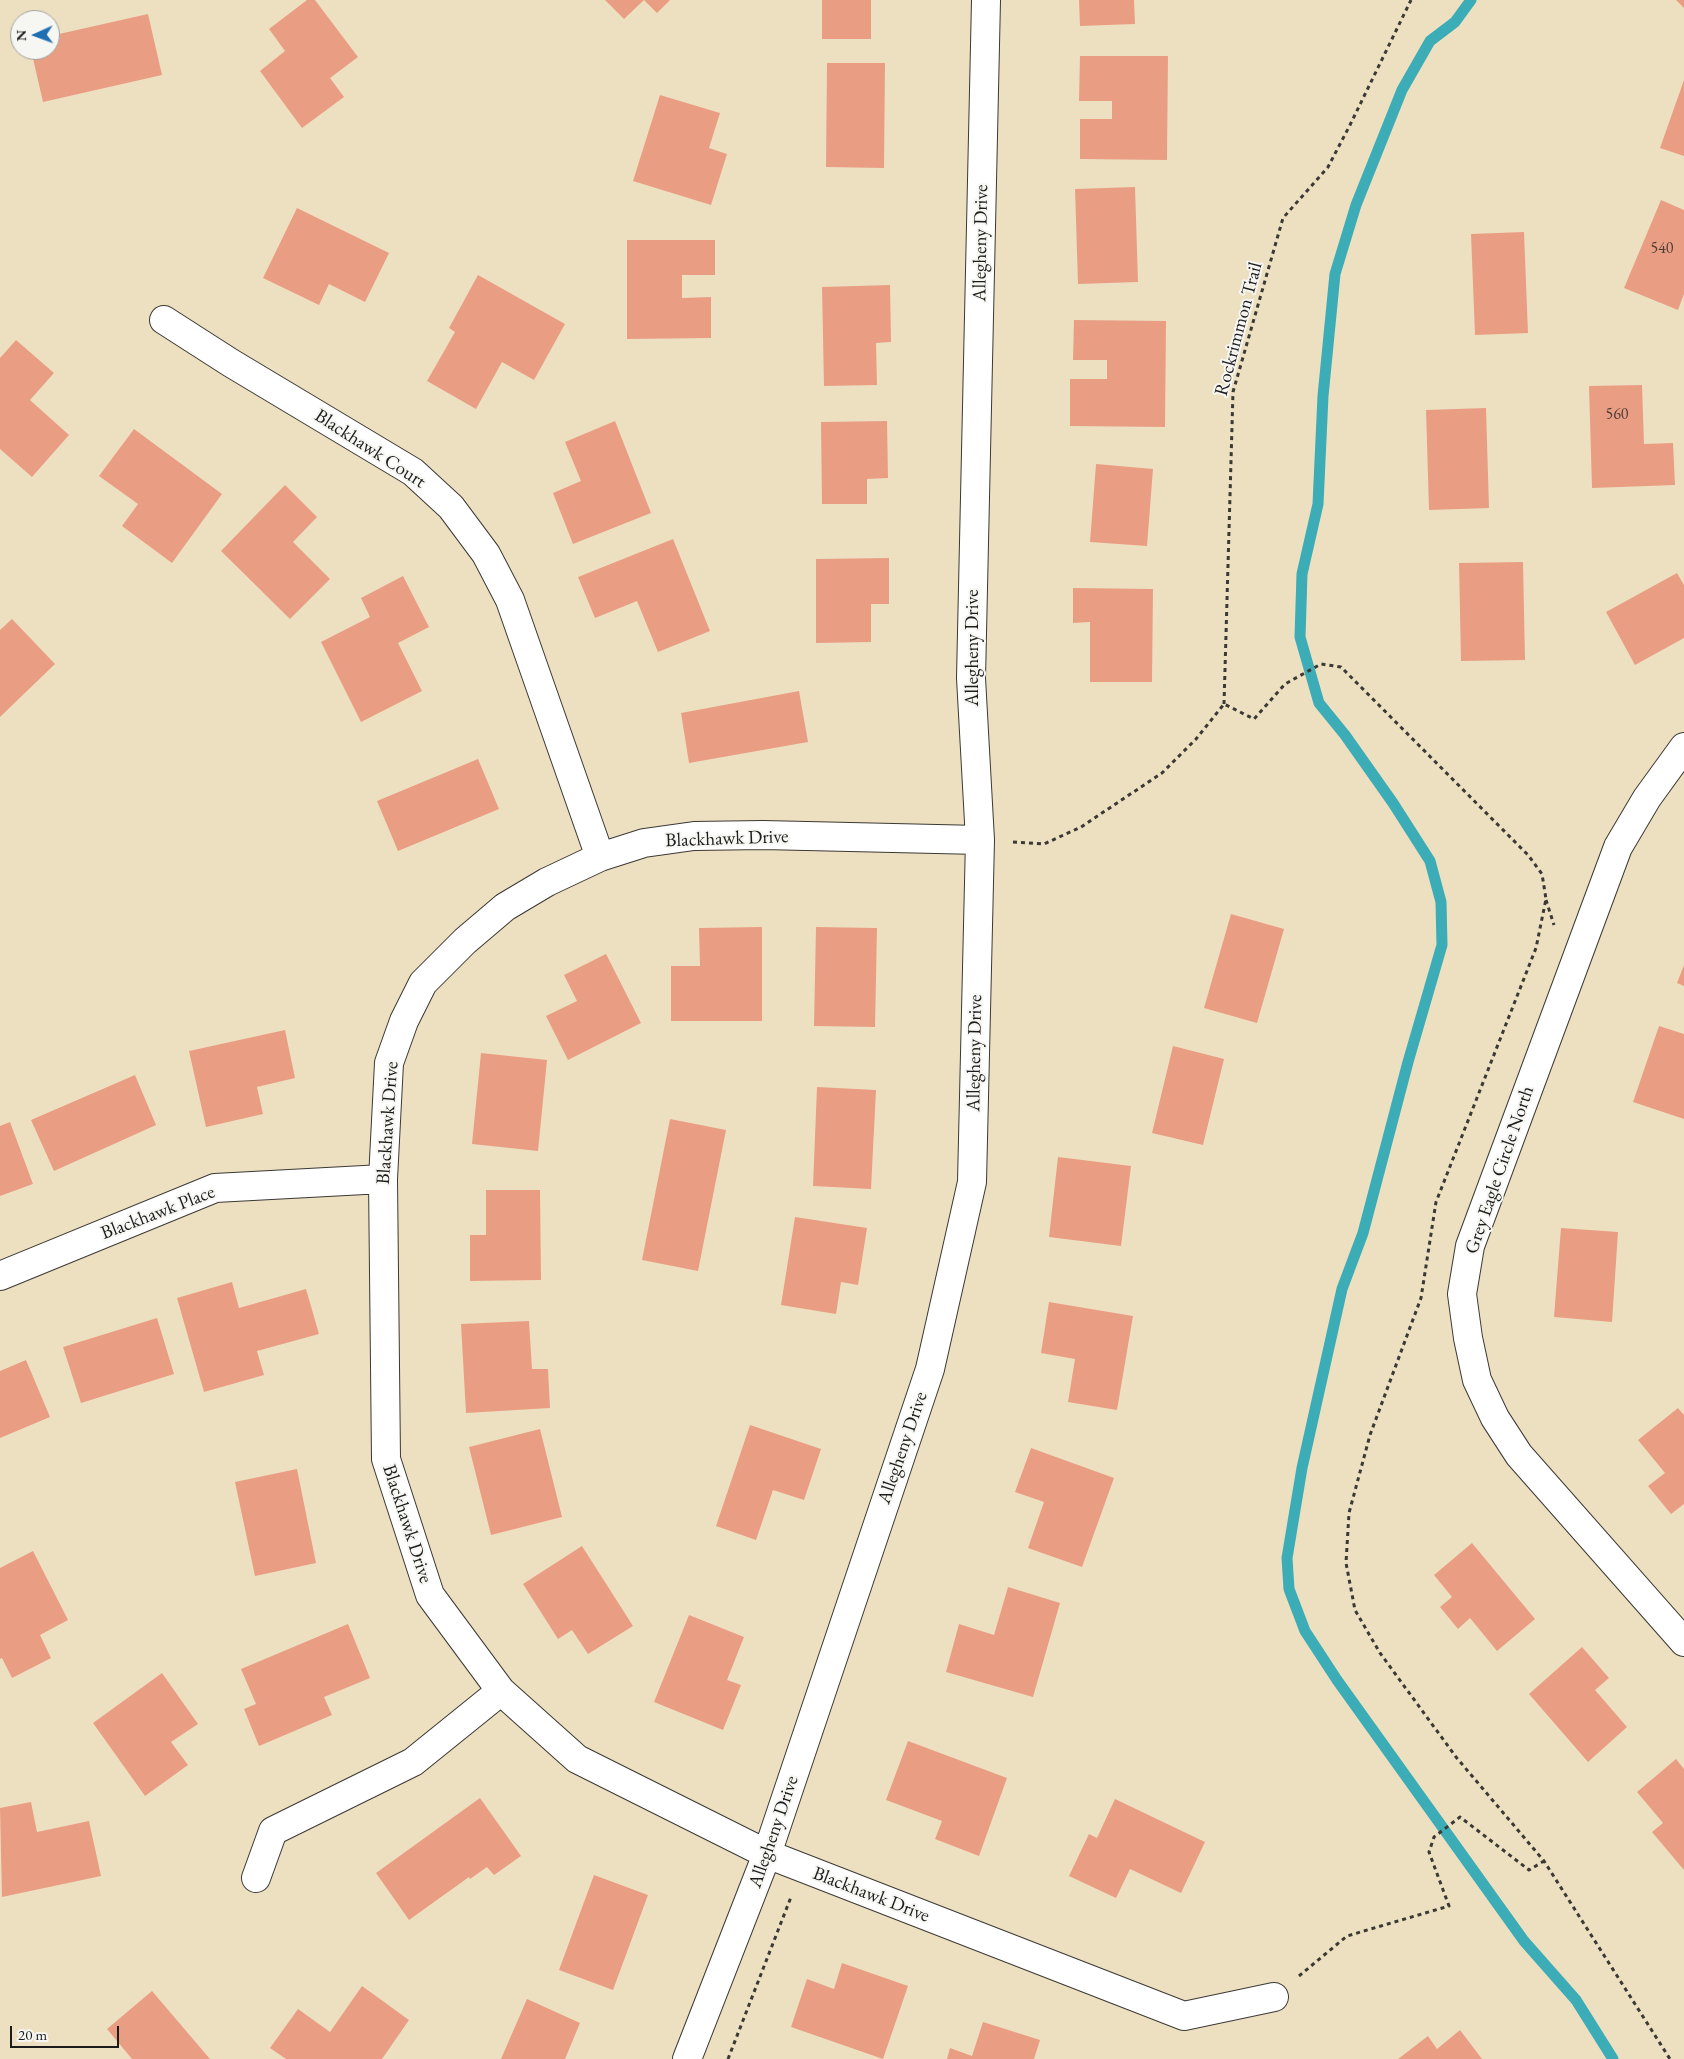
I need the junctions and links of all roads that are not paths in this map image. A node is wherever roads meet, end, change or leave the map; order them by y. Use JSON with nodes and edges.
{"nodes":[{"id":1,"x":986,"y":0,"type":"edge"},
{"id":2,"x":164,"y":320,"type":"dead end"},
{"id":3,"x":1684,"y":747,"type":"edge"},
{"id":4,"x":980,"y":840,"type":"junction"},
{"id":5,"x":600,"y":857,"type":"junction"},
{"id":6,"x":383,"y":1179,"type":"junction"},
{"id":7,"x":0,"y":1276,"type":"edge"},
{"id":8,"x":1684,"y":1642,"type":"edge"},
{"id":9,"x":501,"y":1691,"type":"junction"},
{"id":10,"x":767,"y":1854,"type":"junction"},
{"id":11,"x":256,"y":1878,"type":"dead end"},
{"id":12,"x":1274,"y":1997,"type":"road end"},
{"id":13,"x":687,"y":2059,"type":"edge"}],
"edges":[{"from":1,"to":4,"type":"street","name":"Allegheny Drive"},
{"from":2,"to":5,"type":"street","name":"Blackhawk Court"},
{"from":3,"to":8,"type":"street","name":"Grey Eagle Circle North"},
{"from":4,"to":5,"type":"street","name":"Blackhawk Drive"},
{"from":4,"to":10,"type":"street","name":"Allegheny Drive"},
{"from":5,"to":6,"type":"street","name":"Blackhawk Drive"},
{"from":6,"to":7,"type":"street","name":"Blackhawk Place"},
{"from":6,"to":9,"type":"street","name":"Blackhawk Drive"},
{"from":9,"to":10,"type":"street","name":"Blackhawk Drive"},
{"from":9,"to":11,"type":"street"},
{"from":10,"to":12,"type":"street","name":"Blackhawk Drive"},
{"from":10,"to":13,"type":"street","name":"Allegheny Drive"}]}
